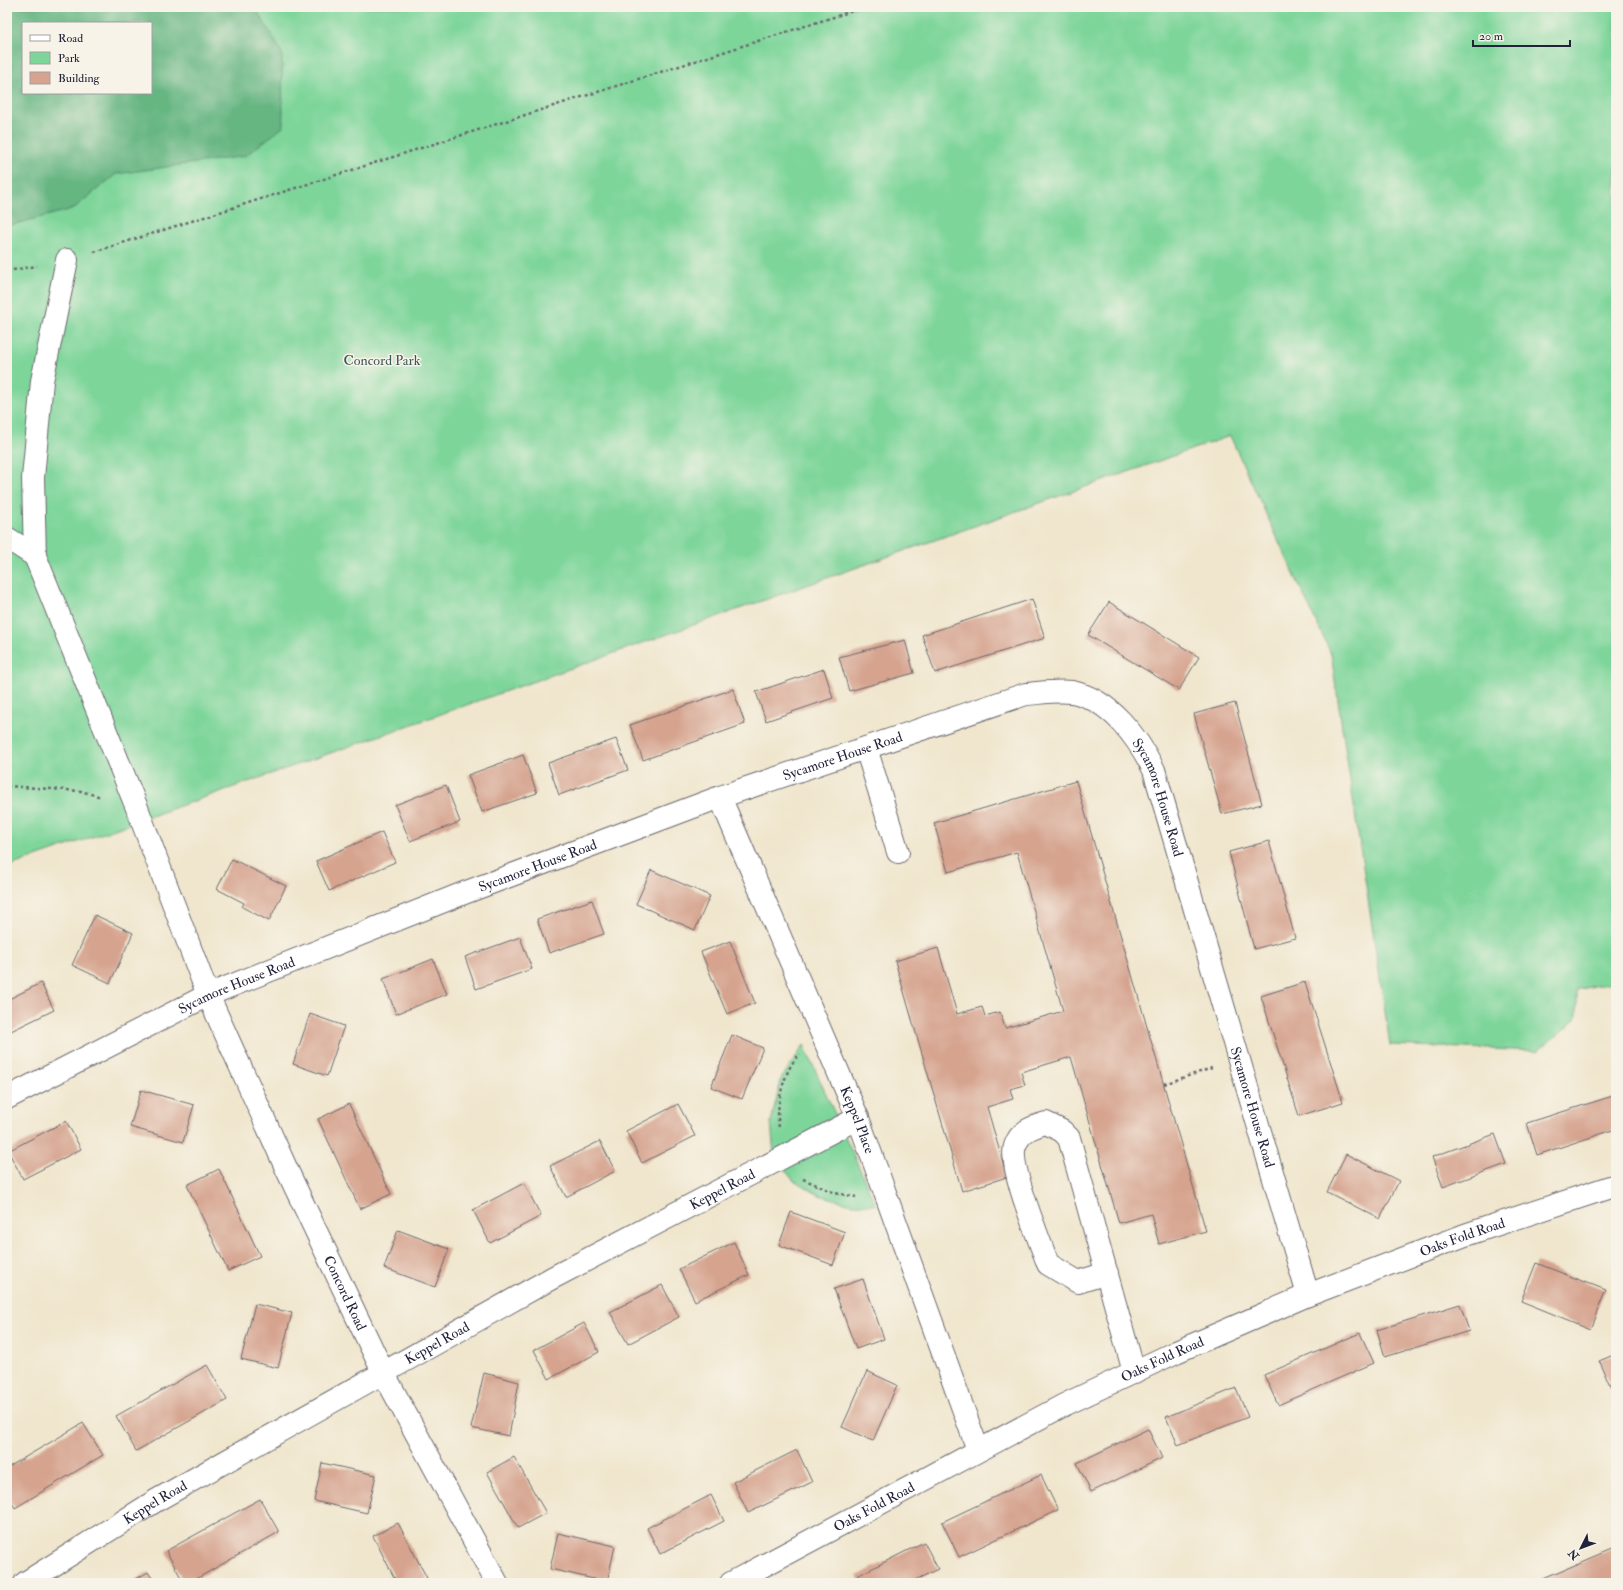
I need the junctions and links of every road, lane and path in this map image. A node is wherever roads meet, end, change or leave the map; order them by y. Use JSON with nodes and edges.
{"nodes":[{"id":1,"x":865,"y":7,"type":"edge"},
{"id":2,"x":67,"y":260,"type":"junction"},
{"id":3,"x":7,"y":271,"type":"edge"},
{"id":4,"x":7,"y":538,"type":"edge"},
{"id":5,"x":35,"y":556,"type":"junction"},
{"id":6,"x":866,"y":748,"type":"junction"},
{"id":7,"x":7,"y":786,"type":"edge"},
{"id":8,"x":720,"y":797,"type":"junction"},
{"id":9,"x":137,"y":808,"type":"junction"},
{"id":10,"x":898,"y":852,"type":"dead end"},
{"id":11,"x":208,"y":995,"type":"junction"},
{"id":12,"x":1239,"y":1059,"type":"junction"},
{"id":13,"x":1164,"y":1084,"type":"dead end"},
{"id":14,"x":7,"y":1098,"type":"edge"},
{"id":15,"x":858,"y":1118,"type":"junction"},
{"id":16,"x":1616,"y":1185,"type":"edge"},
{"id":17,"x":1107,"y":1274,"type":"junction"},
{"id":18,"x":1308,"y":1295,"type":"junction"},
{"id":19,"x":1134,"y":1372,"type":"junction"},
{"id":20,"x":384,"y":1374,"type":"junction"},
{"id":21,"x":978,"y":1450,"type":"junction"},
{"id":22,"x":25,"y":1583,"type":"edge"},
{"id":23,"x":497,"y":1583,"type":"edge"},
{"id":24,"x":731,"y":1583,"type":"edge"}],
"edges":[{"from":1,"to":2,"type":"path"},
{"from":2,"to":3,"type":"path"},
{"from":2,"to":5,"type":"street"},
{"from":4,"to":5,"type":"street"},
{"from":5,"to":9,"type":"street","name":"Concord Road"},
{"from":6,"to":8,"type":"street","name":"Sycamore House Road"},
{"from":6,"to":10,"type":"street"},
{"from":6,"to":12,"type":"street","name":"Sycamore House Road"},
{"from":7,"to":9,"type":"path"},
{"from":8,"to":11,"type":"street","name":"Sycamore House Road"},
{"from":8,"to":15,"type":"street","name":"Keppel Place"},
{"from":9,"to":11,"type":"street","name":"Concord Road"},
{"from":11,"to":14,"type":"street","name":"Sycamore House Road"},
{"from":11,"to":20,"type":"street","name":"Concord Road"},
{"from":12,"to":13,"type":"path"},
{"from":12,"to":18,"type":"street","name":"Sycamore House Road"},
{"from":15,"to":20,"type":"street","name":"Keppel Road"},
{"from":15,"to":21,"type":"street","name":"Keppel Place"},
{"from":16,"to":18,"type":"street","name":"Oaks Fold Road"},
{"from":17,"to":17,"type":"street"},
{"from":17,"to":19,"type":"street"},
{"from":18,"to":19,"type":"street","name":"Oaks Fold Road"},
{"from":19,"to":21,"type":"street","name":"Oaks Fold Road"},
{"from":20,"to":22,"type":"street","name":"Keppel Road"},
{"from":20,"to":23,"type":"street","name":"Concord Road"},
{"from":21,"to":24,"type":"street","name":"Oaks Fold Road"}]}
